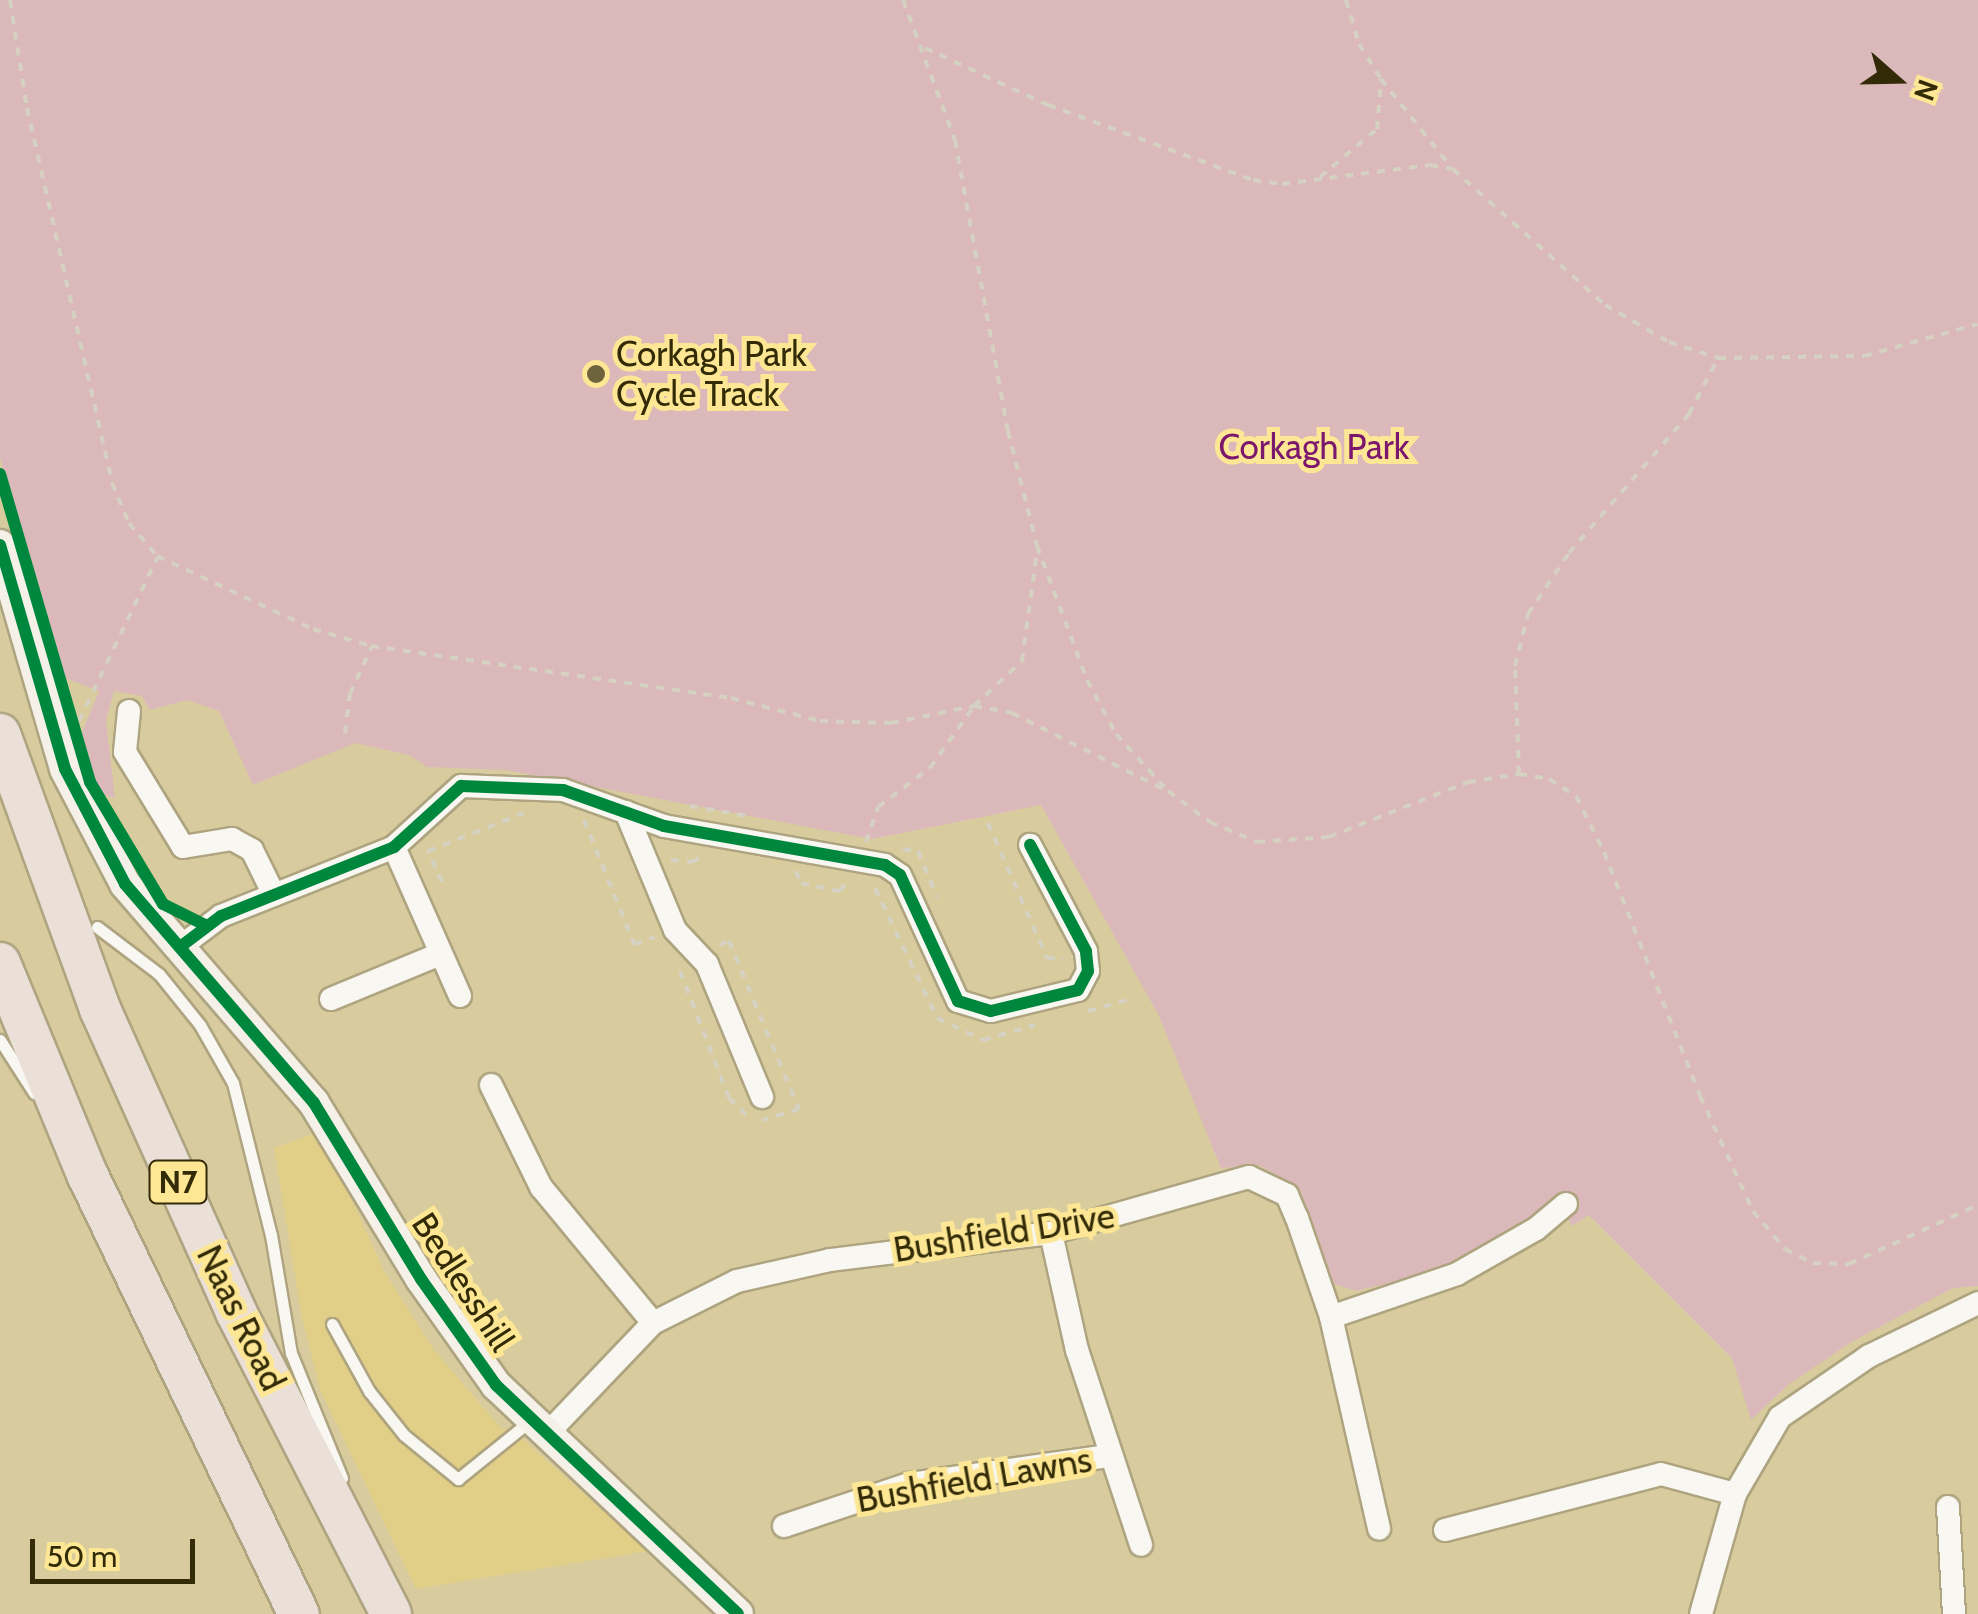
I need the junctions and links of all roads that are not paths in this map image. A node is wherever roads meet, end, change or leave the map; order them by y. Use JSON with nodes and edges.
{"nodes":[{"id":1,"x":0,"y":545,"type":"edge"},
{"id":2,"x":129,"y":711,"type":"dead end"},
{"id":3,"x":0,"y":734,"type":"edge"},
{"id":4,"x":626,"y":812,"type":"junction"},
{"id":5,"x":1030,"y":846,"type":"dead end"},
{"id":6,"x":394,"y":847,"type":"junction"},
{"id":7,"x":274,"y":895,"type":"junction"},
{"id":8,"x":97,"y":927,"type":"dead end"},
{"id":9,"x":180,"y":947,"type":"junction"},
{"id":10,"x":440,"y":954,"type":"junction"},
{"id":11,"x":0,"y":963,"type":"edge"},
{"id":12,"x":460,"y":996,"type":"dead end"},
{"id":13,"x":331,"y":999,"type":"dead end"},
{"id":14,"x":0,"y":1040,"type":"edge"},
{"id":15,"x":491,"y":1085,"type":"dead end"},
{"id":16,"x":762,"y":1097,"type":"dead end"},
{"id":17,"x":88,"y":1176,"type":"junction"},
{"id":18,"x":1566,"y":1204,"type":"dead end"},
{"id":19,"x":1051,"y":1233,"type":"junction"},
{"id":20,"x":1978,"y":1303,"type":"edge"},
{"id":21,"x":1331,"y":1317,"type":"junction"},
{"id":22,"x":654,"y":1323,"type":"junction"},
{"id":23,"x":332,"y":1324,"type":"dead end"},
{"id":24,"x":538,"y":1428,"type":"junction"},
{"id":25,"x":1108,"y":1456,"type":"junction"},
{"id":26,"x":1739,"y":1483,"type":"junction"},
{"id":27,"x":1948,"y":1507,"type":"dead end"},
{"id":28,"x":784,"y":1526,"type":"dead end"},
{"id":29,"x":1379,"y":1529,"type":"dead end"},
{"id":30,"x":1445,"y":1530,"type":"dead end"},
{"id":31,"x":1141,"y":1545,"type":"dead end"},
{"id":32,"x":300,"y":1614,"type":"edge"},
{"id":33,"x":391,"y":1614,"type":"edge"},
{"id":34,"x":402,"y":1614,"type":"edge"},
{"id":35,"x":738,"y":1614,"type":"edge"},
{"id":36,"x":1701,"y":1614,"type":"edge"},
{"id":37,"x":1954,"y":1614,"type":"edge"}],
"edges":[{"from":1,"to":9,"type":"street","name":"Bedlesshill"},
{"from":2,"to":7,"type":"street"},
{"from":3,"to":33,"type":"highway","name":"Naas Road","number":"N7"},
{"from":4,"to":5,"type":"street"},
{"from":4,"to":6,"type":"street"},
{"from":4,"to":16,"type":"street"},
{"from":6,"to":7,"type":"street"},
{"from":6,"to":10,"type":"street"},
{"from":7,"to":9,"type":"street"},
{"from":8,"to":34,"type":"lane"},
{"from":9,"to":24,"type":"street","name":"Bedlesshill"},
{"from":10,"to":12,"type":"street"},
{"from":10,"to":13,"type":"street"},
{"from":11,"to":17,"type":"highway","number":"N7"},
{"from":14,"to":17,"type":"lane"},
{"from":15,"to":22,"type":"street"},
{"from":17,"to":32,"type":"highway","number":"N7"},
{"from":18,"to":21,"type":"street"},
{"from":19,"to":21,"type":"street","name":"Bushfield Drive"},
{"from":19,"to":22,"type":"street","name":"Bushfield Drive"},
{"from":19,"to":25,"type":"street","name":"Bushfield Lawns"},
{"from":20,"to":26,"type":"street"},
{"from":21,"to":29,"type":"street","name":"Bushfield Drive"},
{"from":22,"to":24,"type":"street","name":"Bushfield Drive"},
{"from":23,"to":24,"type":"lane"},
{"from":24,"to":35,"type":"street","name":"Bedlesshill"},
{"from":25,"to":28,"type":"street","name":"Bushfield Lawns"},
{"from":25,"to":31,"type":"street","name":"Bushfield Lawns"},
{"from":26,"to":30,"type":"street"},
{"from":26,"to":36,"type":"street"},
{"from":27,"to":37,"type":"street"}]}
